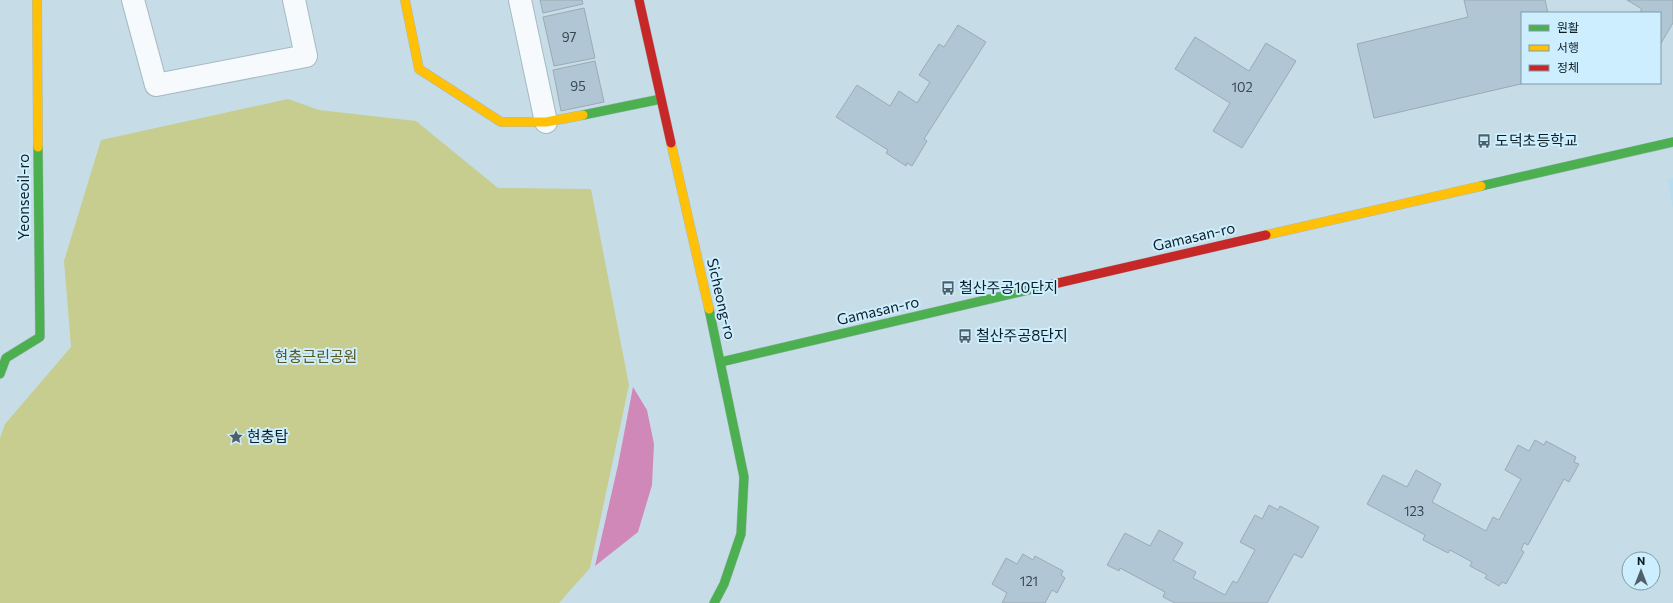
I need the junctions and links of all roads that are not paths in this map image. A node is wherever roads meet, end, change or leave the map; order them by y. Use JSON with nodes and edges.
{"nodes":[{"id":1,"x":37,"y":0,"type":"edge"},
{"id":2,"x":133,"y":0,"type":"edge"},
{"id":3,"x":294,"y":0,"type":"edge"},
{"id":4,"x":405,"y":0,"type":"edge"},
{"id":5,"x":520,"y":0,"type":"edge"},
{"id":6,"x":639,"y":0,"type":"edge"},
{"id":7,"x":661,"y":99,"type":"junction"},
{"id":8,"x":546,"y":122,"type":"junction"},
{"id":9,"x":1673,"y":142,"type":"edge"},
{"id":10,"x":721,"y":362,"type":"junction"},
{"id":11,"x":0,"y":374,"type":"edge"},
{"id":12,"x":714,"y":603,"type":"edge"}],
"edges":[{"from":1,"to":11,"type":"main road","name":"Yeonseoil-ro"},
{"from":2,"to":3,"type":"street"},
{"from":4,"to":8,"type":"main road"},
{"from":5,"to":8,"type":"street"},
{"from":6,"to":7,"type":"main road","name":"Sicheong-ro"},
{"from":7,"to":8,"type":"main road"},
{"from":7,"to":10,"type":"main road","name":"Sicheong-ro"},
{"from":9,"to":10,"type":"main road","name":"Gamasan-ro"},
{"from":10,"to":12,"type":"main road","name":"Sicheong-ro"}]}
